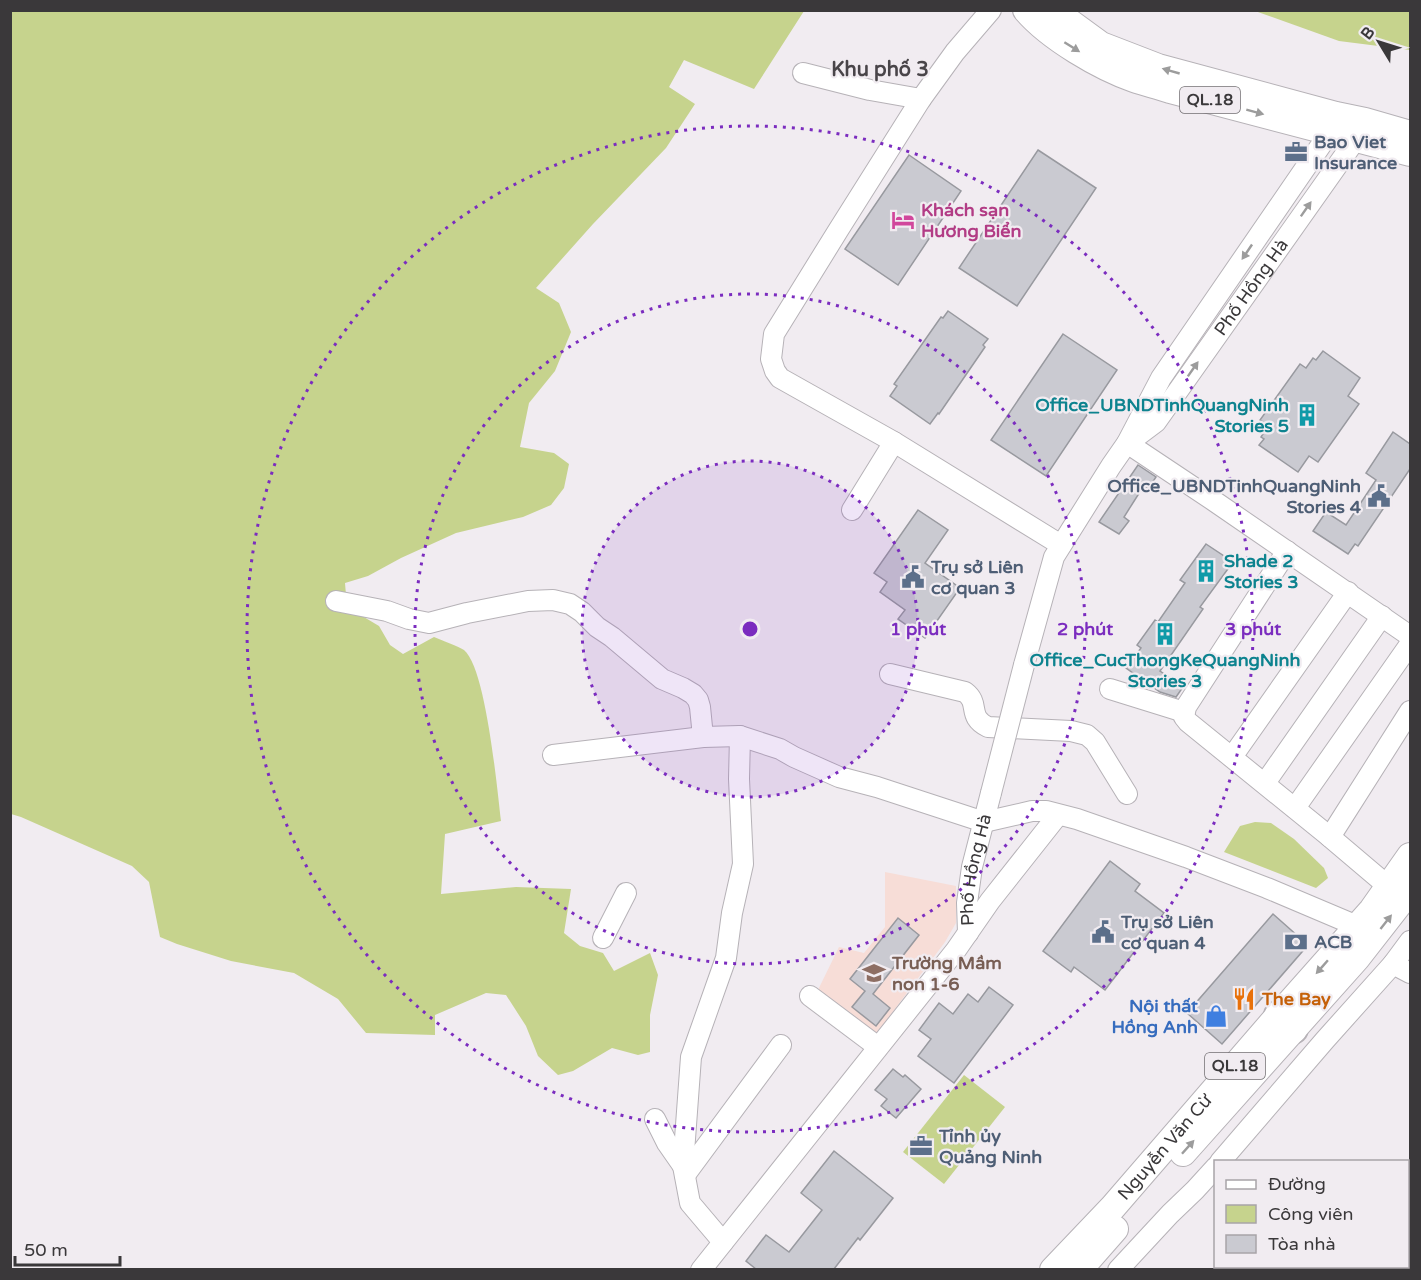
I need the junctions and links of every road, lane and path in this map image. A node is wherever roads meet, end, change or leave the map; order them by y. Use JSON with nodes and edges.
{"nodes":[{"id":1,"x":991,"y":10,"type":"edge"},
{"id":2,"x":1026,"y":10,"type":"edge"},
{"id":3,"x":1053,"y":10,"type":"edge"},
{"id":4,"x":803,"y":73,"type":"dead end"},
{"id":5,"x":921,"y":99,"type":"junction"},
{"id":6,"x":1333,"y":123,"type":"junction"},
{"id":7,"x":1358,"y":130,"type":"junction"},
{"id":8,"x":1410,"y":134,"type":"edge"},
{"id":9,"x":1410,"y":153,"type":"edge"},
{"id":10,"x":894,"y":442,"type":"junction"},
{"id":11,"x":1127,"y":443,"type":"junction"},
{"id":12,"x":852,"y":510,"type":"dead end"},
{"id":13,"x":1061,"y":545,"type":"junction"},
{"id":14,"x":1287,"y":551,"type":"junction"},
{"id":15,"x":1348,"y":592,"type":"junction"},
{"id":16,"x":336,"y":601,"type":"dead end"},
{"id":17,"x":1382,"y":616,"type":"junction"},
{"id":18,"x":1410,"y":636,"type":"edge"},
{"id":19,"x":1410,"y":644,"type":"edge"},
{"id":20,"x":890,"y":674,"type":"dead end"},
{"id":21,"x":1110,"y":689,"type":"dead end"},
{"id":22,"x":1410,"y":711,"type":"edge"},
{"id":23,"x":1184,"y":712,"type":"junction"},
{"id":24,"x":703,"y":736,"type":"junction"},
{"id":25,"x":740,"y":736,"type":"junction"},
{"id":26,"x":553,"y":755,"type":"dead end"},
{"id":27,"x":1232,"y":757,"type":"junction"},
{"id":28,"x":1265,"y":783,"type":"junction"},
{"id":29,"x":1127,"y":794,"type":"dead end"},
{"id":30,"x":1295,"y":808,"type":"junction"},
{"id":31,"x":1058,"y":815,"type":"junction"},
{"id":32,"x":984,"y":822,"type":"junction"},
{"id":33,"x":1330,"y":837,"type":"junction"},
{"id":34,"x":1410,"y":856,"type":"edge"},
{"id":35,"x":1400,"y":888,"type":"edge"},
{"id":36,"x":626,"y":893,"type":"dead end"},
{"id":37,"x":1357,"y":926,"type":"junction"},
{"id":38,"x":968,"y":933,"type":"junction"},
{"id":39,"x":603,"y":938,"type":"dead end"},
{"id":40,"x":1410,"y":941,"type":"edge"},
{"id":41,"x":1402,"y":968,"type":"edge"},
{"id":42,"x":810,"y":996,"type":"dead end"},
{"id":43,"x":1286,"y":1022,"type":"junction"},
{"id":44,"x":781,"y":1045,"type":"dead end"},
{"id":45,"x":878,"y":1047,"type":"junction"},
{"id":46,"x":655,"y":1119,"type":"dead end"},
{"id":47,"x":1221,"y":1160,"type":"edge"},
{"id":48,"x":1214,"y":1168,"type":"edge"},
{"id":49,"x":684,"y":1171,"type":"junction"},
{"id":50,"x":723,"y":1242,"type":"junction"},
{"id":51,"x":701,"y":1269,"type":"edge"},
{"id":52,"x":1053,"y":1269,"type":"edge"},
{"id":53,"x":1079,"y":1269,"type":"edge"},
{"id":54,"x":1118,"y":1269,"type":"edge"}],
"edges":[{"from":1,"to":5,"type":"street"},
{"from":2,"to":6,"type":"main road","number":"QL.18","one_way":true},
{"from":6,"to":3,"type":"main road","number":"QL.18","one_way":true},
{"from":4,"to":5,"type":"street"},
{"from":5,"to":10,"type":"street"},
{"from":6,"to":7,"type":"main road","number":"QL.18"},
{"from":6,"to":11,"type":"street","name":"Phố Hồng Hà","one_way":true},
{"from":7,"to":8,"type":"main road","number":"QL.18"},
{"from":7,"to":9,"type":"main road","number":"QL.18"},
{"from":11,"to":7,"type":"street","name":"Phố Hồng Hà","one_way":true},
{"from":10,"to":12,"type":"street"},
{"from":10,"to":13,"type":"street"},
{"from":11,"to":13,"type":"street","name":"Phố Hồng Hà"},
{"from":11,"to":14,"type":"street"},
{"from":13,"to":32,"type":"street","name":"Phố Hồng Hà","bridge":true},
{"from":14,"to":15,"type":"street"},
{"from":14,"to":23,"type":"street"},
{"from":15,"to":17,"type":"street"},
{"from":15,"to":27,"type":"street"},
{"from":16,"to":24,"type":"street"},
{"from":17,"to":18,"type":"street"},
{"from":17,"to":28,"type":"street"},
{"from":19,"to":30,"type":"street"},
{"from":20,"to":29,"type":"street"},
{"from":21,"to":23,"type":"street"},
{"from":22,"to":33,"type":"street"},
{"from":23,"to":27,"type":"street"},
{"from":24,"to":25,"type":"street"},
{"from":24,"to":26,"type":"street"},
{"from":25,"to":32,"type":"street"},
{"from":25,"to":49,"type":"street"},
{"from":27,"to":28,"type":"street"},
{"from":28,"to":30,"type":"street"},
{"from":30,"to":33,"type":"street"},
{"from":31,"to":32,"type":"street"},
{"from":31,"to":37,"type":"street"},
{"from":31,"to":38,"type":"street"},
{"from":32,"to":38,"type":"street","name":"Phố Hồng Hà"},
{"from":33,"to":35,"type":"street"},
{"from":34,"to":35,"type":"main road","name":"Nguyễn Văn Cừ","number":"QL.18"},
{"from":35,"to":37,"type":"main road","name":"Nguyễn Văn Cừ","number":"QL.18"},
{"from":43,"to":35,"type":"main road","name":"Nguyễn Văn Cừ","number":"QL.18","one_way":true},
{"from":36,"to":39,"type":"street"},
{"from":37,"to":43,"type":"main road","name":"Nguyễn Văn Cừ","number":"QL.18","one_way":true},
{"from":38,"to":45,"type":"street","name":"Phố Hồng Hà"},
{"from":40,"to":41,"type":"street"},
{"from":41,"to":47,"type":"street"},
{"from":42,"to":45,"type":"street"},
{"from":43,"to":52,"type":"main road","name":"Nguyễn Văn Cừ","number":"QL.18"},
{"from":53,"to":43,"type":"main road","name":"Nguyễn Văn Cừ","number":"QL.18","one_way":true},
{"from":44,"to":49,"type":"street"},
{"from":45,"to":50,"type":"street","name":"Phố Hồng Hà"},
{"from":46,"to":49,"type":"street"},
{"from":48,"to":54,"type":"street"},
{"from":49,"to":50,"type":"street"},
{"from":50,"to":51,"type":"street","name":"Phố Hồng Hà"}]}
